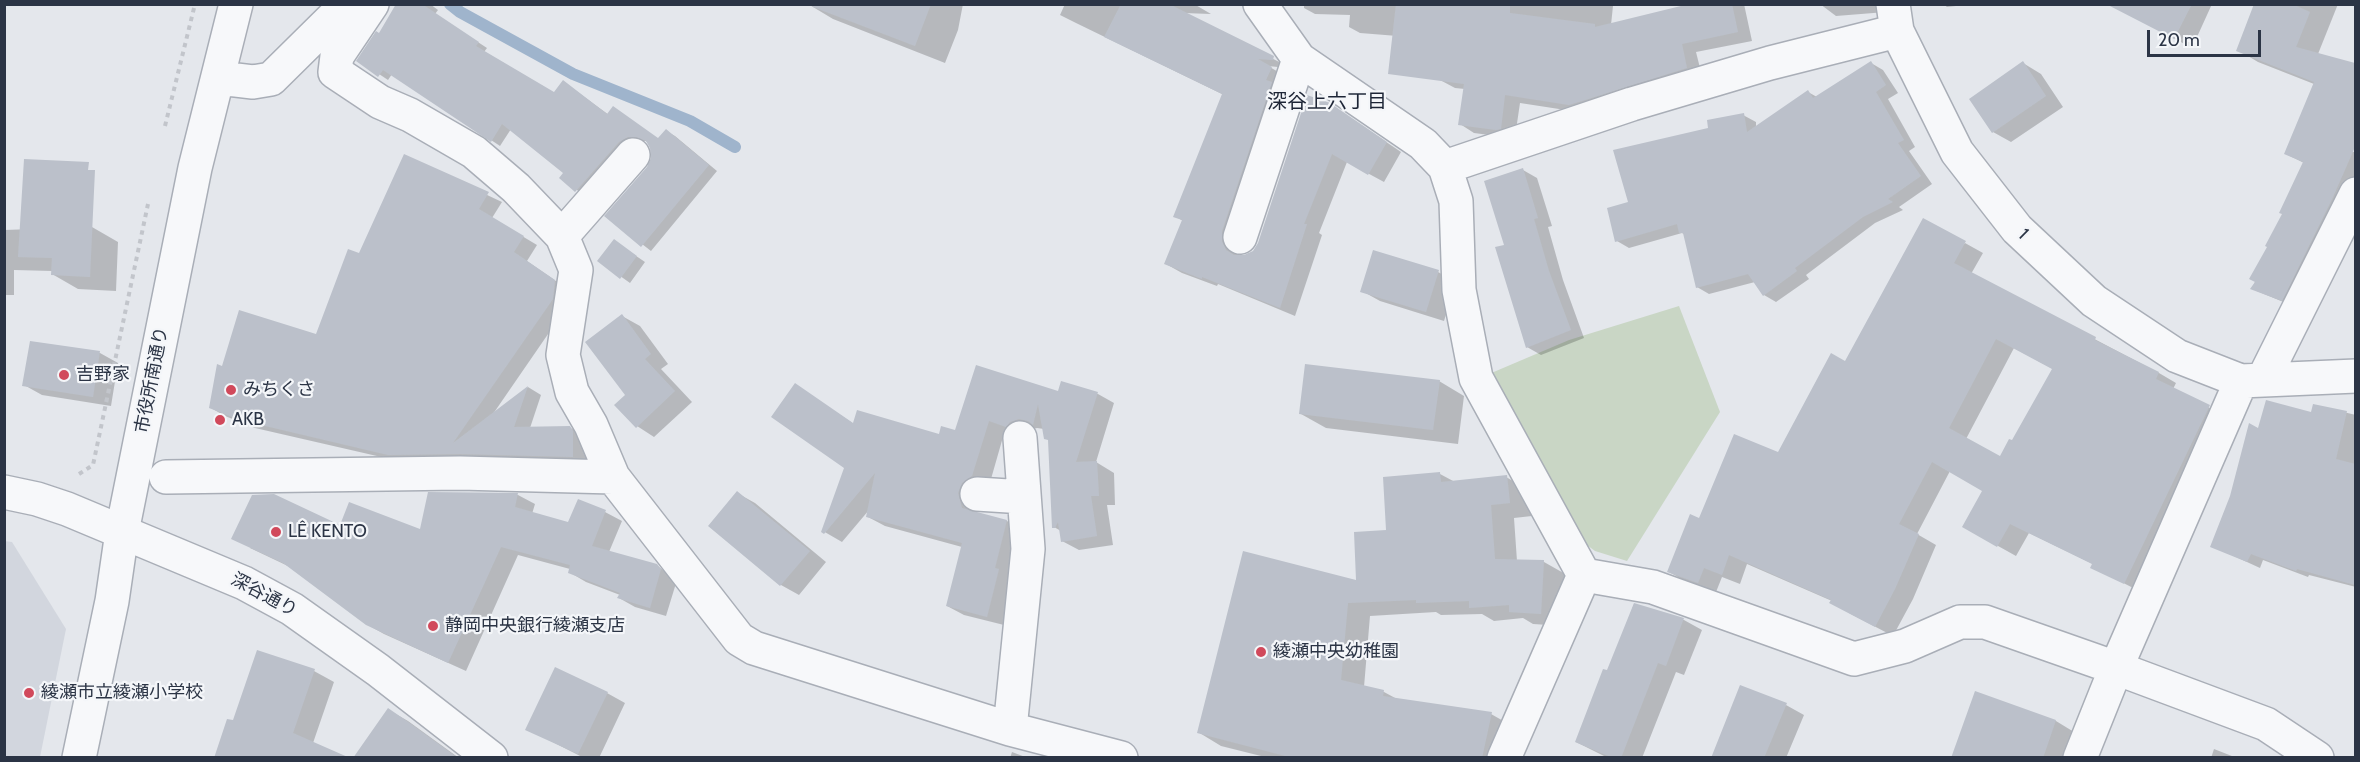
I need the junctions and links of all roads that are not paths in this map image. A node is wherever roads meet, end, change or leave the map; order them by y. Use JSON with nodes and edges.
{"nodes":[{"id":1,"x":347,"y":4,"type":"edge"},
{"id":2,"x":372,"y":4,"type":"edge"},
{"id":3,"x":1260,"y":4,"type":"edge"},
{"id":4,"x":232,"y":5,"type":"edge"},
{"id":5,"x":1895,"y":18,"type":"edge"},
{"id":6,"x":1299,"y":58,"type":"junction"},
{"id":7,"x":219,"y":78,"type":"junction"},
{"id":8,"x":633,"y":155,"type":"dead end"},
{"id":9,"x":1445,"y":167,"type":"junction"},
{"id":10,"x":2355,"y":194,"type":"edge"},
{"id":11,"x":561,"y":236,"type":"junction"},
{"id":12,"x":1240,"y":237,"type":"dead end"},
{"id":13,"x":2355,"y":376,"type":"edge"},
{"id":14,"x":2252,"y":381,"type":"junction"},
{"id":15,"x":1020,"y":438,"type":"dead end"},
{"id":16,"x":166,"y":477,"type":"dead end"},
{"id":17,"x":613,"y":477,"type":"junction"},
{"id":18,"x":4,"y":492,"type":"edge"},
{"id":19,"x":977,"y":494,"type":"dead end"},
{"id":20,"x":1024,"y":497,"type":"junction"},
{"id":21,"x":122,"y":532,"type":"junction"},
{"id":22,"x":1584,"y":575,"type":"junction"},
{"id":23,"x":2116,"y":668,"type":"junction"},
{"id":24,"x":1010,"y":729,"type":"junction"},
{"id":25,"x":79,"y":758,"type":"edge"},
{"id":26,"x":491,"y":758,"type":"edge"},
{"id":27,"x":1121,"y":758,"type":"edge"},
{"id":28,"x":1504,"y":758,"type":"edge"},
{"id":29,"x":2080,"y":758,"type":"edge"},
{"id":30,"x":2317,"y":758,"type":"edge"}],
"edges":[{"from":1,"to":7,"type":"street"},
{"from":2,"to":11,"type":"street"},
{"from":3,"to":6,"type":"street"},
{"from":4,"to":7,"type":"street","name":"市役所南通り"},
{"from":5,"to":9,"type":"street"},
{"from":5,"to":14,"type":"street","name":"1"},
{"from":6,"to":9,"type":"street"},
{"from":6,"to":12,"type":"street"},
{"from":7,"to":21,"type":"street","name":"市役所南通り"},
{"from":8,"to":11,"type":"street"},
{"from":9,"to":22,"type":"street"},
{"from":10,"to":14,"type":"street"},
{"from":11,"to":17,"type":"street"},
{"from":13,"to":14,"type":"street"},
{"from":14,"to":23,"type":"street"},
{"from":15,"to":20,"type":"street"},
{"from":16,"to":17,"type":"street"},
{"from":17,"to":24,"type":"street"},
{"from":18,"to":21,"type":"street","name":"深谷通り"},
{"from":19,"to":20,"type":"street"},
{"from":20,"to":24,"type":"street"},
{"from":21,"to":25,"type":"street","name":"市役所南通り"},
{"from":21,"to":26,"type":"street","name":"深谷通り"},
{"from":22,"to":23,"type":"street"},
{"from":22,"to":28,"type":"street"},
{"from":23,"to":29,"type":"street"},
{"from":23,"to":30,"type":"street"},
{"from":24,"to":27,"type":"street"}]}
